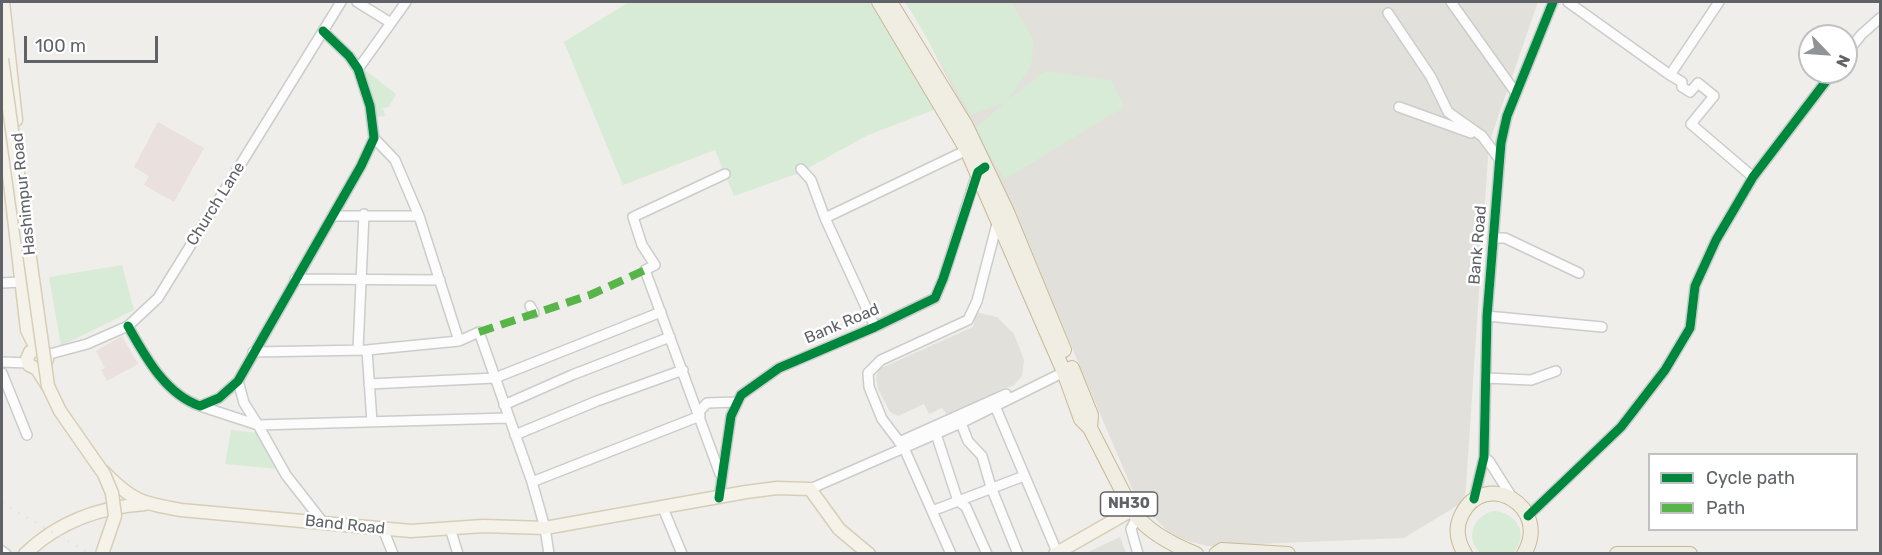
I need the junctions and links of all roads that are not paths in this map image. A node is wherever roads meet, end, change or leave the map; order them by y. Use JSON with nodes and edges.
{"nodes":[{"id":1,"x":3,"y":2,"type":"edge"},
{"id":2,"x":341,"y":2,"type":"edge"},
{"id":3,"x":357,"y":2,"type":"edge"},
{"id":4,"x":406,"y":2,"type":"edge"},
{"id":5,"x":879,"y":2,"type":"edge"},
{"id":6,"x":890,"y":2,"type":"edge"},
{"id":7,"x":1450,"y":2,"type":"edge"},
{"id":8,"x":1553,"y":2,"type":"edge"},
{"id":9,"x":1568,"y":2,"type":"edge"},
{"id":10,"x":1719,"y":2,"type":"edge"},
{"id":11,"x":1388,"y":13,"type":"dead end"},
{"id":12,"x":1881,"y":18,"type":"edge"},
{"id":13,"x":391,"y":23,"type":"junction"},
{"id":14,"x":323,"y":31,"type":"junction"},
{"id":15,"x":1858,"y":39,"type":"edge"},
{"id":16,"x":2,"y":59,"type":"edge"},
{"id":17,"x":358,"y":69,"type":"junction"},
{"id":18,"x":1670,"y":75,"type":"junction"},
{"id":19,"x":1824,"y":84,"type":"edge"},
{"id":20,"x":1516,"y":93,"type":"junction"},
{"id":21,"x":1399,"y":107,"type":"dead end"},
{"id":22,"x":2,"y":114,"type":"edge"},
{"id":23,"x":1482,"y":136,"type":"junction"},
{"id":24,"x":374,"y":138,"type":"junction"},
{"id":25,"x":967,"y":150,"type":"junction"},
{"id":26,"x":1500,"y":160,"type":"junction"},
{"id":27,"x":801,"y":169,"type":"dead end"},
{"id":28,"x":981,"y":169,"type":"junction"},
{"id":29,"x":5,"y":174,"type":"edge"},
{"id":30,"x":726,"y":174,"type":"dead end"},
{"id":31,"x":1753,"y":177,"type":"junction"},
{"id":32,"x":364,"y":214,"type":"junction"},
{"id":33,"x":332,"y":216,"type":"junction"},
{"id":34,"x":419,"y":216,"type":"junction"},
{"id":35,"x":825,"y":218,"type":"junction"},
{"id":36,"x":998,"y":220,"type":"junction"},
{"id":37,"x":1494,"y":238,"type":"junction"},
{"id":38,"x":1579,"y":273,"type":"dead end"},
{"id":39,"x":295,"y":279,"type":"junction"},
{"id":40,"x":440,"y":280,"type":"junction"},
{"id":41,"x":360,"y":281,"type":"junction"},
{"id":42,"x":21,"y":282,"type":"junction"},
{"id":43,"x":2,"y":283,"type":"edge"},
{"id":44,"x":661,"y":312,"type":"junction"},
{"id":45,"x":1487,"y":316,"type":"junction"},
{"id":46,"x":128,"y":326,"type":"junction"},
{"id":47,"x":875,"y":327,"type":"junction"},
{"id":48,"x":1602,"y":327,"type":"dead end"},
{"id":49,"x":670,"y":337,"type":"junction"},
{"id":50,"x":459,"y":341,"type":"junction"},
{"id":51,"x":363,"y":350,"type":"junction"},
{"id":52,"x":253,"y":352,"type":"junction"},
{"id":53,"x":42,"y":353,"type":"junction"},
{"id":54,"x":2,"y":362,"type":"edge"},
{"id":55,"x":33,"y":366,"type":"junction"},
{"id":56,"x":682,"y":370,"type":"junction"},
{"id":57,"x":1556,"y":371,"type":"dead end"},
{"id":58,"x":1064,"y":372,"type":"junction"},
{"id":59,"x":2,"y":373,"type":"edge"},
{"id":60,"x":495,"y":378,"type":"junction"},
{"id":61,"x":1486,"y":378,"type":"junction"},
{"id":62,"x":1037,"y":380,"type":"dead end"},
{"id":63,"x":238,"y":381,"type":"junction"},
{"id":64,"x":369,"y":384,"type":"junction"},
{"id":65,"x":736,"y":402,"type":"junction"},
{"id":66,"x":504,"y":405,"type":"junction"},
{"id":67,"x":200,"y":406,"type":"junction"},
{"id":68,"x":995,"y":406,"type":"junction"},
{"id":69,"x":699,"y":415,"type":"junction"},
{"id":70,"x":508,"y":418,"type":"junction"},
{"id":71,"x":372,"y":422,"type":"junction"},
{"id":72,"x":961,"y":423,"type":"junction"},
{"id":73,"x":258,"y":425,"type":"junction"},
{"id":74,"x":1090,"y":428,"type":"junction"},
{"id":75,"x":936,"y":434,"type":"junction"},
{"id":76,"x":27,"y":435,"type":"dead end"},
{"id":77,"x":516,"y":435,"type":"junction"},
{"id":78,"x":901,"y":445,"type":"junction"},
{"id":79,"x":1484,"y":458,"type":"junction"},
{"id":80,"x":720,"y":476,"type":"junction"},
{"id":81,"x":1023,"y":476,"type":"junction"},
{"id":82,"x":532,"y":483,"type":"junction"},
{"id":83,"x":991,"y":488,"type":"junction"},
{"id":84,"x":810,"y":489,"type":"junction"},
{"id":85,"x":718,"y":498,"type":"junction"},
{"id":86,"x":1513,"y":499,"type":"junction"},
{"id":87,"x":1474,"y":500,"type":"junction"},
{"id":88,"x":958,"y":501,"type":"junction"},
{"id":89,"x":147,"y":504,"type":"junction"},
{"id":90,"x":663,"y":508,"type":"junction"},
{"id":91,"x":932,"y":511,"type":"junction"},
{"id":92,"x":1135,"y":514,"type":"junction"},
{"id":93,"x":1528,"y":516,"type":"junction"},
{"id":94,"x":322,"y":521,"type":"junction"},
{"id":95,"x":450,"y":528,"type":"junction"},
{"id":96,"x":545,"y":528,"type":"junction"},
{"id":97,"x":383,"y":529,"type":"junction"},
{"id":98,"x":2,"y":550,"type":"edge"},
{"id":99,"x":1530,"y":551,"type":"edge"},
{"id":100,"x":1056,"y":553,"type":"edge"},
{"id":101,"x":6,"y":554,"type":"edge"},
{"id":102,"x":25,"y":554,"type":"edge"},
{"id":103,"x":102,"y":554,"type":"edge"},
{"id":104,"x":393,"y":554,"type":"edge"},
{"id":105,"x":458,"y":554,"type":"edge"},
{"id":106,"x":549,"y":554,"type":"edge"},
{"id":107,"x":682,"y":554,"type":"edge"},
{"id":108,"x":870,"y":554,"type":"edge"},
{"id":109,"x":951,"y":554,"type":"edge"},
{"id":110,"x":987,"y":554,"type":"edge"},
{"id":111,"x":1018,"y":554,"type":"edge"},
{"id":112,"x":1138,"y":554,"type":"edge"},
{"id":113,"x":1196,"y":554,"type":"edge"},
{"id":114,"x":1216,"y":554,"type":"edge"},
{"id":115,"x":1288,"y":554,"type":"edge"},
{"id":116,"x":1465,"y":554,"type":"edge"},
{"id":117,"x":1617,"y":554,"type":"edge"},
{"id":118,"x":1690,"y":554,"type":"edge"}],
"edges":[{"from":1,"to":53,"type":"main road","name":"Hashimpur Road"},
{"from":2,"to":14,"type":"street","name":"Church Lane"},
{"from":3,"to":13,"type":"street"},
{"from":4,"to":13,"type":"street"},
{"from":5,"to":25,"type":"highway","number":"NH30"},
{"from":6,"to":28,"type":"highway"},
{"from":7,"to":20,"type":"street"},
{"from":8,"to":20,"type":"street","name":"Bank Road"},
{"from":9,"to":18,"type":"street"},
{"from":10,"to":18,"type":"street"},
{"from":11,"to":23,"type":"street"},
{"from":12,"to":15,"type":"street"},
{"from":13,"to":17,"type":"street"},
{"from":14,"to":17,"type":"street"},
{"from":14,"to":46,"type":"street","name":"Church Lane"},
{"from":16,"to":103,"type":"main road","bridge":true},
{"from":17,"to":24,"type":"street"},
{"from":18,"to":31,"type":"street"},
{"from":19,"to":31,"type":"street"},
{"from":20,"to":26,"type":"street","name":"Bank Road"},
{"from":21,"to":23,"type":"street"},
{"from":22,"to":29,"type":"main road"},
{"from":23,"to":26,"type":"street"},
{"from":24,"to":33,"type":"street"},
{"from":24,"to":34,"type":"street"},
{"from":25,"to":28,"type":"highway","number":"NH30"},
{"from":25,"to":35,"type":"street"},
{"from":26,"to":37,"type":"street","name":"Bank Road"},
{"from":27,"to":35,"type":"street"},
{"from":28,"to":36,"type":"highway","number":"NH30"},
{"from":28,"to":47,"type":"street","name":"Bank Road"},
{"from":28,"to":74,"type":"highway"},
{"from":29,"to":42,"type":"main road"},
{"from":30,"to":44,"type":"street"},
{"from":31,"to":93,"type":"street"},
{"from":32,"to":33,"type":"street"},
{"from":32,"to":34,"type":"street"},
{"from":32,"to":41,"type":"street"},
{"from":33,"to":39,"type":"street"},
{"from":34,"to":40,"type":"street"},
{"from":35,"to":47,"type":"street"},
{"from":36,"to":58,"type":"highway","number":"NH30"},
{"from":36,"to":78,"type":"street"},
{"from":37,"to":38,"type":"street"},
{"from":37,"to":45,"type":"street","name":"Bank Road"},
{"from":39,"to":41,"type":"street"},
{"from":39,"to":52,"type":"street"},
{"from":40,"to":41,"type":"street"},
{"from":40,"to":50,"type":"street"},
{"from":41,"to":51,"type":"street"},
{"from":42,"to":43,"type":"street"},
{"from":42,"to":53,"type":"main road"},
{"from":44,"to":49,"type":"street"},
{"from":44,"to":60,"type":"street"},
{"from":45,"to":48,"type":"street"},
{"from":45,"to":61,"type":"street","name":"Bank Road"},
{"from":46,"to":53,"type":"street","name":"Church Lane"},
{"from":46,"to":67,"type":"street"},
{"from":47,"to":65,"type":"street","name":"Bank Road"},
{"from":49,"to":56,"type":"street"},
{"from":49,"to":66,"type":"street"},
{"from":50,"to":51,"type":"street"},
{"from":50,"to":60,"type":"street"},
{"from":51,"to":52,"type":"street"},
{"from":51,"to":64,"type":"street"},
{"from":52,"to":63,"type":"street"},
{"from":53,"to":55,"type":"main road"},
{"from":54,"to":55,"type":"street"},
{"from":55,"to":89,"type":"main road","name":"Band Road"},
{"from":56,"to":69,"type":"street"},
{"from":56,"to":77,"type":"street"},
{"from":57,"to":61,"type":"street"},
{"from":58,"to":68,"type":"street"},
{"from":58,"to":74,"type":"highway","number":"NH30"},
{"from":59,"to":76,"type":"street"},
{"from":60,"to":64,"type":"street"},
{"from":60,"to":66,"type":"street"},
{"from":61,"to":79,"type":"street","name":"Bank Road"},
{"from":62,"to":78,"type":"street"},
{"from":63,"to":67,"type":"street"},
{"from":63,"to":73,"type":"street"},
{"from":64,"to":71,"type":"street"},
{"from":65,"to":69,"type":"street"},
{"from":65,"to":80,"type":"street"},
{"from":66,"to":70,"type":"street"},
{"from":67,"to":73,"type":"street"},
{"from":68,"to":72,"type":"street"},
{"from":68,"to":81,"type":"street"},
{"from":69,"to":80,"type":"street"},
{"from":69,"to":82,"type":"street"},
{"from":70,"to":71,"type":"street"},
{"from":70,"to":77,"type":"street"},
{"from":71,"to":73,"type":"street"},
{"from":72,"to":75,"type":"street"},
{"from":72,"to":83,"type":"street"},
{"from":73,"to":94,"type":"street"},
{"from":74,"to":92,"type":"highway","number":"NH30"},
{"from":75,"to":78,"type":"street"},
{"from":75,"to":88,"type":"street"},
{"from":77,"to":82,"type":"street"},
{"from":78,"to":84,"type":"street"},
{"from":78,"to":91,"type":"street"},
{"from":79,"to":86,"type":"street"},
{"from":79,"to":87,"type":"street","name":"Bank Road"},
{"from":80,"to":85,"type":"street"},
{"from":81,"to":83,"type":"street"},
{"from":81,"to":100,"type":"street"},
{"from":82,"to":96,"type":"street"},
{"from":83,"to":88,"type":"street"},
{"from":83,"to":111,"type":"street"},
{"from":84,"to":85,"type":"main road","name":"Band Road"},
{"from":84,"to":108,"type":"main road"},
{"from":85,"to":90,"type":"main road","name":"Band Road"},
{"from":86,"to":87,"type":"highway"},
{"from":86,"to":93,"type":"highway"},
{"from":87,"to":116,"type":"highway"},
{"from":88,"to":91,"type":"street"},
{"from":88,"to":110,"type":"street"},
{"from":89,"to":94,"type":"main road","name":"Band Road"},
{"from":89,"to":102,"type":"main road"},
{"from":90,"to":96,"type":"main road","name":"Band Road"},
{"from":90,"to":107,"type":"street"},
{"from":91,"to":109,"type":"street"},
{"from":92,"to":100,"type":"main road"},
{"from":92,"to":112,"type":"street"},
{"from":92,"to":113,"type":"highway","number":"NH30"},
{"from":93,"to":99,"type":"highway"},
{"from":94,"to":97,"type":"main road","name":"Band Road"},
{"from":95,"to":96,"type":"main road","name":"Band Road"},
{"from":95,"to":97,"type":"main road","name":"Band Road"},
{"from":95,"to":105,"type":"street"},
{"from":96,"to":106,"type":"street"},
{"from":97,"to":104,"type":"street"},
{"from":98,"to":101,"type":"street"},
{"from":114,"to":115,"type":"highway"},
{"from":117,"to":118,"type":"highway"}]}
